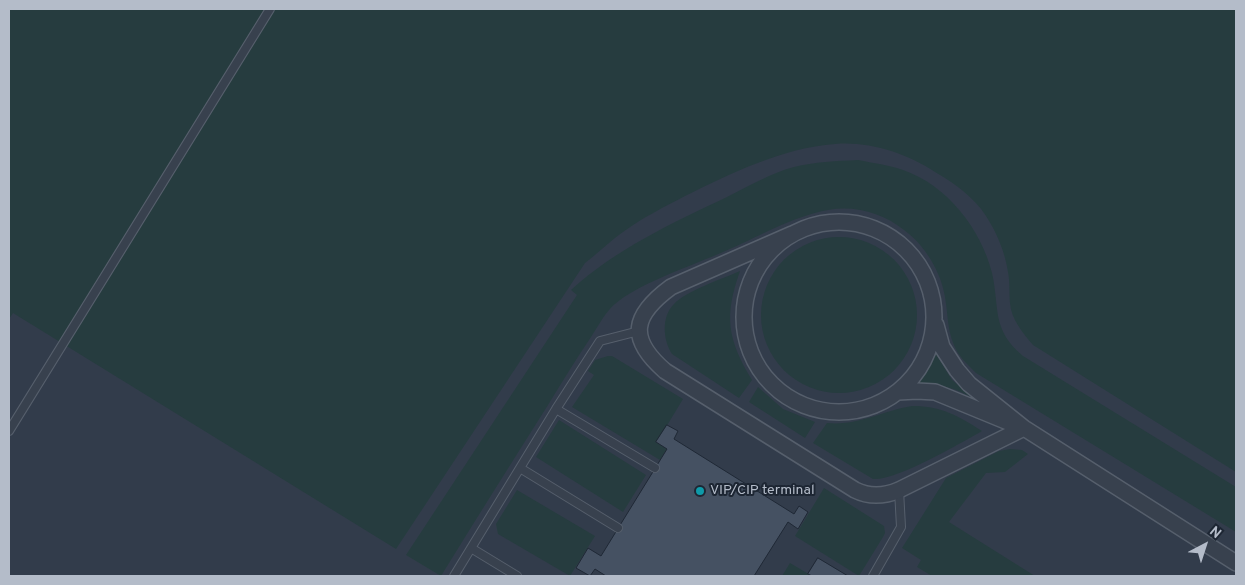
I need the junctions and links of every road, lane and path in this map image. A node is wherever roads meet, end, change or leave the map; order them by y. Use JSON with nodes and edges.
{"nodes":[{"id":1,"x":270,"y":9,"type":"edge"},
{"id":2,"x":792,"y":234,"type":"junction"},
{"id":3,"x":935,"y":321,"type":"junction"},
{"id":4,"x":639,"y":331,"type":"junction"},
{"id":5,"x":898,"y":392,"type":"junction"},
{"id":6,"x":556,"y":409,"type":"junction"},
{"id":7,"x":1024,"y":428,"type":"junction"},
{"id":8,"x":9,"y":431,"type":"edge"},
{"id":9,"x":520,"y":468,"type":"junction"},
{"id":10,"x":655,"y":468,"type":"dead end"},
{"id":11,"x":899,"y":490,"type":"junction"},
{"id":12,"x":618,"y":528,"type":"dead end"},
{"id":13,"x":471,"y":548,"type":"junction"},
{"id":14,"x":1236,"y":563,"type":"edge"},
{"id":15,"x":454,"y":576,"type":"edge"},
{"id":16,"x":517,"y":576,"type":"edge"},
{"id":17,"x":872,"y":576,"type":"edge"}],
"edges":[{"from":1,"to":8,"type":"lane"},
{"from":2,"to":3,"type":"street"},
{"from":2,"to":4,"type":"street"},
{"from":2,"to":5,"type":"street"},
{"from":3,"to":5,"type":"street"},
{"from":3,"to":7,"type":"street"},
{"from":4,"to":6,"type":"lane"},
{"from":4,"to":11,"type":"street"},
{"from":5,"to":7,"type":"street"},
{"from":6,"to":9,"type":"lane"},
{"from":6,"to":10,"type":"lane"},
{"from":7,"to":11,"type":"street"},
{"from":7,"to":14,"type":"street"},
{"from":9,"to":12,"type":"lane"},
{"from":9,"to":13,"type":"lane"},
{"from":11,"to":17,"type":"lane"},
{"from":13,"to":15,"type":"lane"},
{"from":13,"to":16,"type":"lane"}]}
